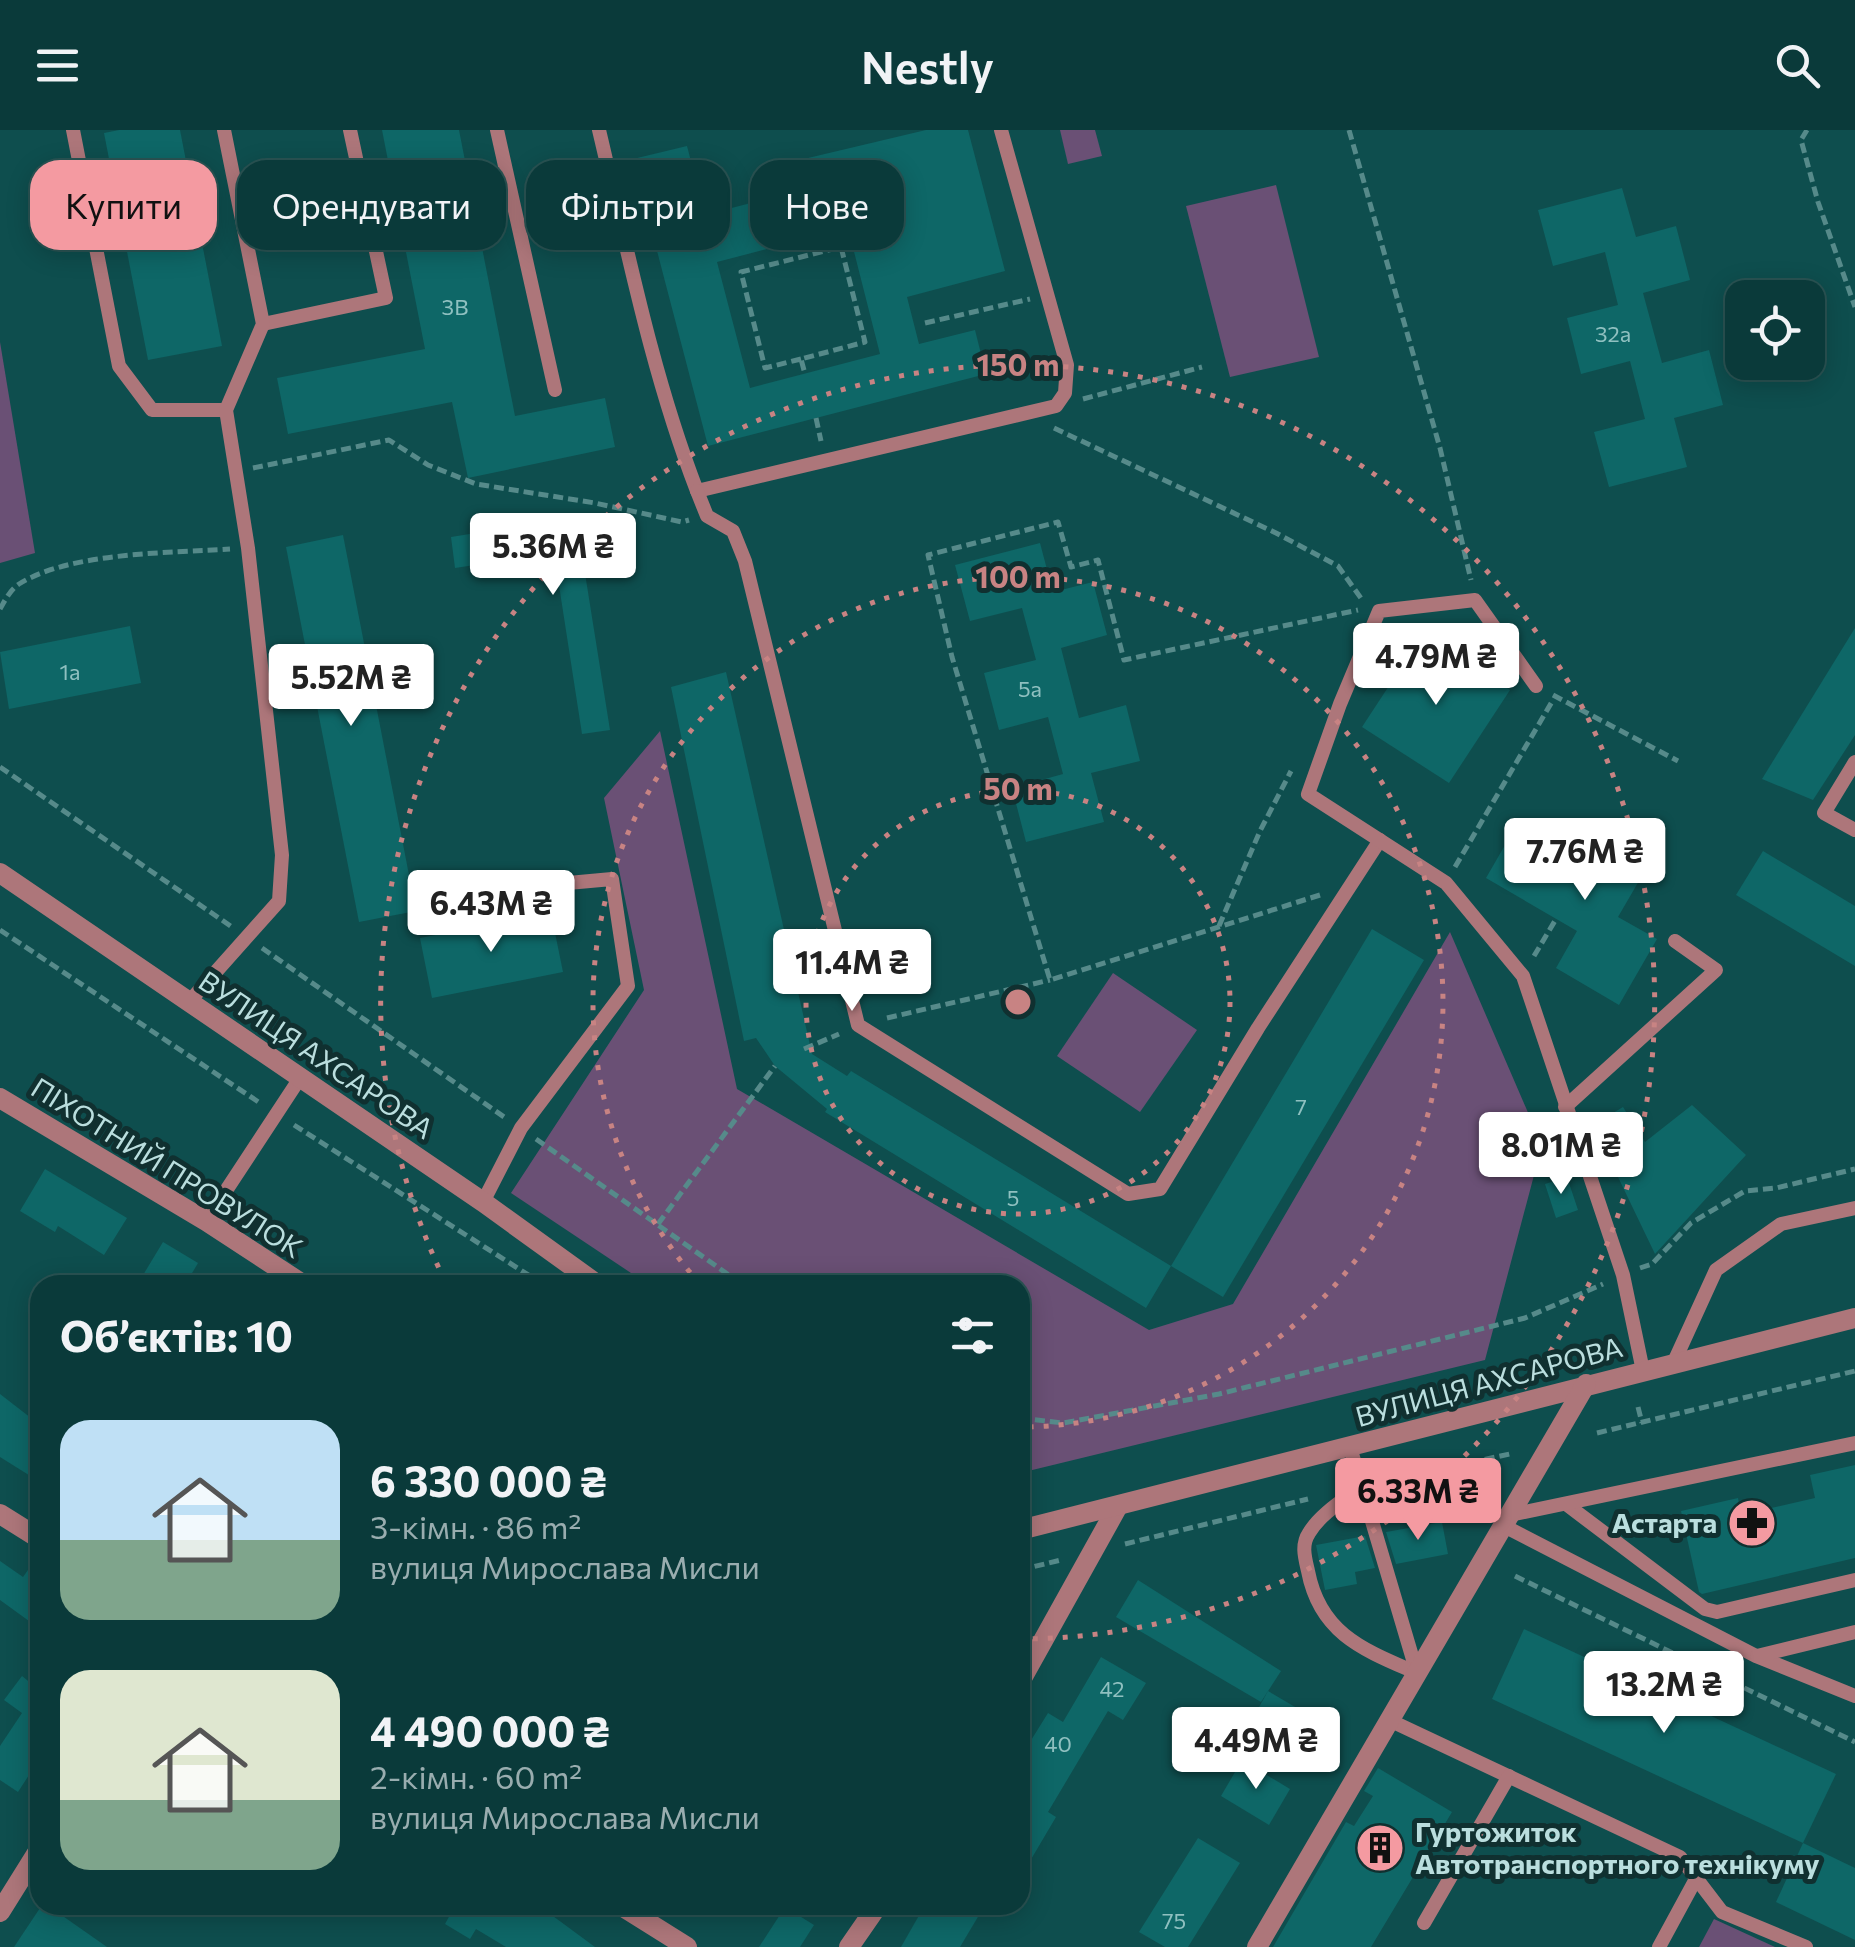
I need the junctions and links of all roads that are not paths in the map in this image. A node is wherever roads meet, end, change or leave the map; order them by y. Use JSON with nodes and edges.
{"nodes":[{"id":1,"x":73,"y":130,"type":"edge"},
{"id":2,"x":224,"y":130,"type":"edge"},
{"id":3,"x":350,"y":130,"type":"edge"},
{"id":4,"x":498,"y":130,"type":"edge"},
{"id":5,"x":601,"y":130,"type":"edge"},
{"id":6,"x":1001,"y":130,"type":"edge"},
{"id":7,"x":263,"y":324,"type":"junction"},
{"id":8,"x":555,"y":390,"type":"dead end"},
{"id":9,"x":226,"y":410,"type":"junction"},
{"id":10,"x":697,"y":491,"type":"junction"},
{"id":11,"x":1536,"y":686,"type":"road end"},
{"id":12,"x":1855,"y":762,"type":"edge"},
{"id":13,"x":1855,"y":830,"type":"edge"},
{"id":14,"x":1380,"y":840,"type":"junction"},
{"id":15,"x":0,"y":874,"type":"edge"},
{"id":16,"x":502,"y":889,"type":"dead end"},
{"id":17,"x":1675,"y":941,"type":"dead end"},
{"id":18,"x":189,"y":1002,"type":"junction"},
{"id":19,"x":300,"y":1078,"type":"junction"},
{"id":20,"x":0,"y":1098,"type":"edge"},
{"id":21,"x":1564,"y":1107,"type":"junction"},
{"id":22,"x":483,"y":1202,"type":"junction"},
{"id":23,"x":1855,"y":1208,"type":"edge"},
{"id":24,"x":206,"y":1221,"type":"junction"},
{"id":25,"x":289,"y":1275,"type":"edge"},
{"id":26,"x":584,"y":1275,"type":"edge"},
{"id":27,"x":1855,"y":1318,"type":"edge"},
{"id":28,"x":1674,"y":1362,"type":"junction"},
{"id":29,"x":1643,"y":1370,"type":"junction"},
{"id":30,"x":1586,"y":1384,"type":"junction"},
{"id":31,"x":1855,"y":1444,"type":"edge"},
{"id":32,"x":1350,"y":1446,"type":"junction"},
{"id":33,"x":1362,"y":1486,"type":"junction"},
{"id":34,"x":1566,"y":1504,"type":"junction"},
{"id":35,"x":1118,"y":1506,"type":"junction"},
{"id":36,"x":0,"y":1514,"type":"edge"},
{"id":37,"x":1507,"y":1520,"type":"junction"},
{"id":38,"x":1030,"y":1528,"type":"edge"},
{"id":39,"x":30,"y":1533,"type":"edge"},
{"id":40,"x":1855,"y":1580,"type":"edge"},
{"id":41,"x":1855,"y":1632,"type":"edge"},
{"id":42,"x":1756,"y":1656,"type":"junction"},
{"id":43,"x":1030,"y":1664,"type":"edge"},
{"id":44,"x":1417,"y":1673,"type":"junction"},
{"id":45,"x":1855,"y":1696,"type":"edge"},
{"id":46,"x":1389,"y":1720,"type":"junction"},
{"id":47,"x":1509,"y":1776,"type":"junction"},
{"id":48,"x":30,"y":1864,"type":"edge"},
{"id":49,"x":1697,"y":1877,"type":"junction"},
{"id":50,"x":0,"y":1912,"type":"edge"},
{"id":51,"x":636,"y":1915,"type":"edge"},
{"id":52,"x":871,"y":1915,"type":"edge"},
{"id":53,"x":1424,"y":1923,"type":"dead end"},
{"id":54,"x":687,"y":1947,"type":"edge"},
{"id":55,"x":849,"y":1947,"type":"edge"},
{"id":56,"x":1257,"y":1947,"type":"edge"},
{"id":57,"x":1659,"y":1947,"type":"edge"},
{"id":58,"x":1806,"y":1947,"type":"edge"}],
"edges":[{"from":1,"to":9,"type":"lane"},
{"from":2,"to":7,"type":"lane"},
{"from":3,"to":7,"type":"lane"},
{"from":4,"to":8,"type":"lane"},
{"from":5,"to":10,"type":"lane"},
{"from":6,"to":10,"type":"lane"},
{"from":7,"to":9,"type":"lane"},
{"from":9,"to":18,"type":"lane"},
{"from":10,"to":14,"type":"lane"},
{"from":11,"to":14,"type":"lane"},
{"from":12,"to":13,"type":"lane"},
{"from":14,"to":21,"type":"lane"},
{"from":15,"to":18,"type":"street","name":"ВУЛИЦЯ АХСАРОВА"},
{"from":16,"to":22,"type":"lane"},
{"from":17,"to":21,"type":"lane"},
{"from":18,"to":19,"type":"street","name":"ВУЛИЦЯ АХСАРОВА"},
{"from":19,"to":22,"type":"street","name":"ВУЛИЦЯ АХСАРОВА"},
{"from":19,"to":24,"type":"lane"},
{"from":20,"to":24,"type":"street","name":"ПІХОТНИЙ ПРОВУЛОК"},
{"from":21,"to":29,"type":"lane"},
{"from":22,"to":26,"type":"street","name":"ВУЛИЦЯ АХСАРОВА"},
{"from":23,"to":28,"type":"lane"},
{"from":24,"to":25,"type":"street","name":"ПІХОТНИЙ ПРОВУЛОК"},
{"from":27,"to":28,"type":"street","name":"ВУЛИЦЯ АХСАРОВА"},
{"from":28,"to":29,"type":"street","name":"ВУЛИЦЯ АХСАРОВА"},
{"from":29,"to":30,"type":"street","name":"ВУЛИЦЯ АХСАРОВА"},
{"from":30,"to":32,"type":"street","name":"ВУЛИЦЯ АХСАРОВА"},
{"from":30,"to":37,"type":"street"},
{"from":31,"to":34,"type":"lane"},
{"from":32,"to":33,"type":"lane"},
{"from":32,"to":35,"type":"street","name":"ВУЛИЦЯ АХСАРОВА"},
{"from":33,"to":44,"type":"lane"},
{"from":33,"to":44,"type":"lane"},
{"from":34,"to":37,"type":"lane"},
{"from":34,"to":40,"type":"lane"},
{"from":35,"to":38,"type":"street","name":"ВУЛИЦЯ АХСАРОВА"},
{"from":35,"to":43,"type":"street"},
{"from":36,"to":39,"type":"street"},
{"from":37,"to":42,"type":"lane"},
{"from":37,"to":44,"type":"street"},
{"from":41,"to":42,"type":"lane"},
{"from":42,"to":45,"type":"lane"},
{"from":44,"to":46,"type":"street"},
{"from":46,"to":47,"type":"lane"},
{"from":46,"to":56,"type":"street"},
{"from":47,"to":49,"type":"lane"},
{"from":47,"to":53,"type":"lane"},
{"from":48,"to":50,"type":"street"},
{"from":49,"to":57,"type":"lane"},
{"from":49,"to":58,"type":"lane"},
{"from":51,"to":54,"type":"street"},
{"from":52,"to":55,"type":"street"}]}
